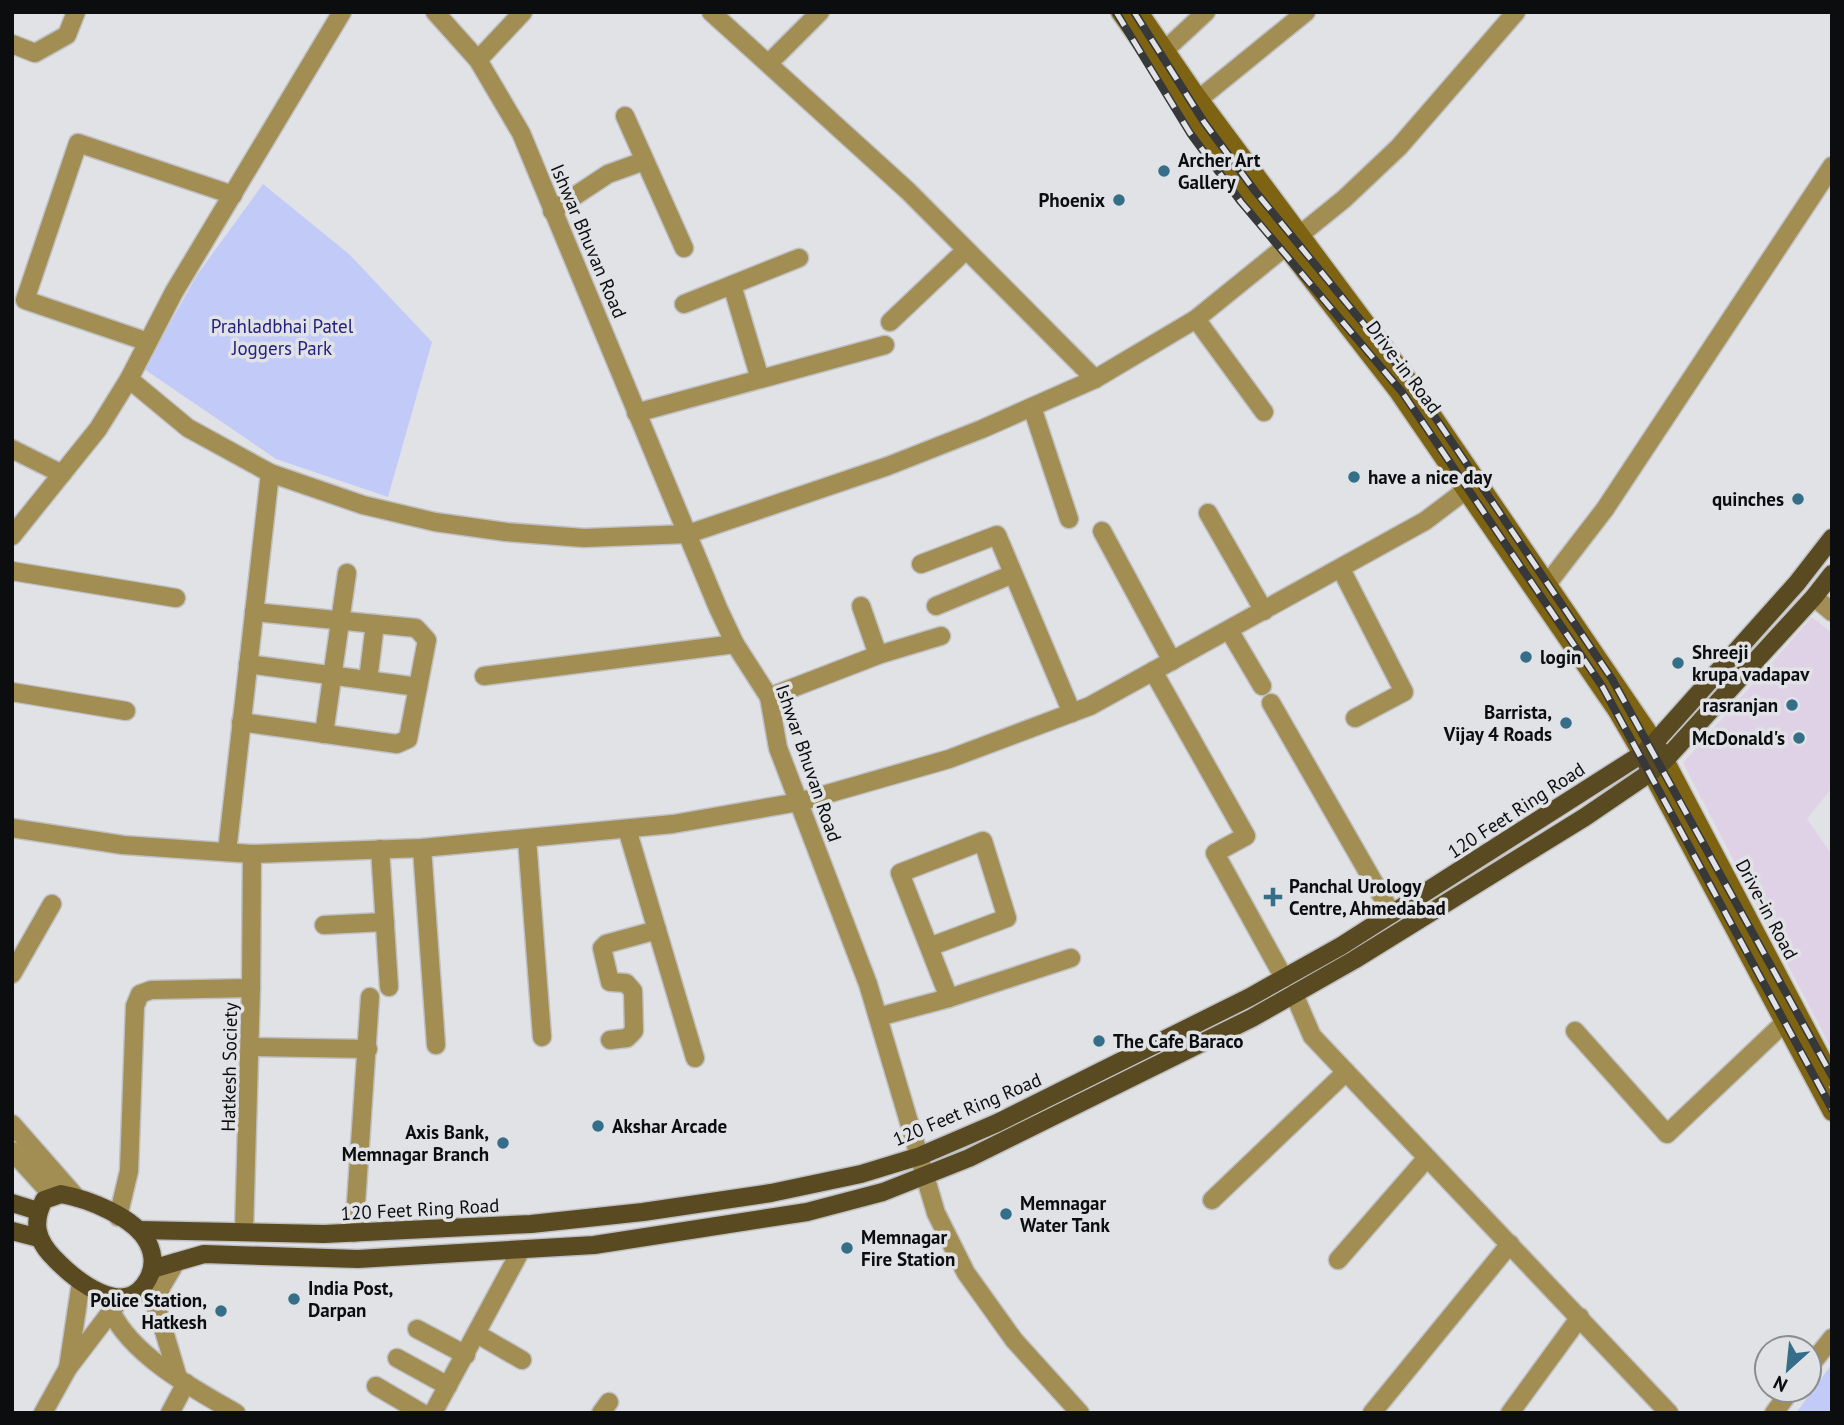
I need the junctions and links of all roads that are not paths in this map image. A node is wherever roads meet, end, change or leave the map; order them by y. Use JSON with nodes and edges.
{"nodes":[{"id":1,"x":76,"y":12,"type":"edge"},
{"id":2,"x":342,"y":12,"type":"edge"},
{"id":3,"x":435,"y":12,"type":"edge"},
{"id":4,"x":523,"y":12,"type":"edge"},
{"id":5,"x":711,"y":12,"type":"edge"},
{"id":6,"x":820,"y":12,"type":"edge"},
{"id":7,"x":1120,"y":12,"type":"edge"},
{"id":8,"x":1139,"y":12,"type":"edge"},
{"id":9,"x":1206,"y":12,"type":"edge"},
{"id":10,"x":1306,"y":12,"type":"edge"},
{"id":11,"x":1516,"y":12,"type":"edge"},
{"id":12,"x":12,"y":44,"type":"edge"},
{"id":13,"x":1165,"y":50,"type":"junction"},
{"id":14,"x":478,"y":60,"type":"junction"},
{"id":15,"x":770,"y":62,"type":"junction"},
{"id":16,"x":1199,"y":99,"type":"junction"},
{"id":17,"x":625,"y":116,"type":"dead end"},
{"id":18,"x":644,"y":161,"type":"junction"},
{"id":19,"x":1832,"y":166,"type":"edge"},
{"id":20,"x":233,"y":195,"type":"junction"},
{"id":21,"x":552,"y":211,"type":"junction"},
{"id":22,"x":1293,"y":241,"type":"junction"},
{"id":23,"x":684,"y":248,"type":"dead end"},
{"id":24,"x":966,"y":250,"type":"junction"},
{"id":25,"x":799,"y":258,"type":"dead end"},
{"id":26,"x":732,"y":285,"type":"junction"},
{"id":27,"x":684,"y":304,"type":"dead end"},
{"id":28,"x":1196,"y":319,"type":"junction"},
{"id":29,"x":890,"y":321,"type":"dead end"},
{"id":30,"x":148,"y":342,"type":"junction"},
{"id":31,"x":885,"y":345,"type":"dead end"},
{"id":32,"x":129,"y":379,"type":"junction"},
{"id":33,"x":760,"y":379,"type":"junction"},
{"id":34,"x":1095,"y":379,"type":"junction"},
{"id":35,"x":1032,"y":407,"type":"junction"},
{"id":36,"x":1264,"y":412,"type":"dead end"},
{"id":37,"x":636,"y":413,"type":"junction"},
{"id":38,"x":12,"y":449,"type":"edge"},
{"id":39,"x":270,"y":473,"type":"junction"},
{"id":40,"x":62,"y":474,"type":"junction"},
{"id":41,"x":1466,"y":490,"type":"junction"},
{"id":42,"x":1208,"y":513,"type":"dead end"},
{"id":43,"x":1069,"y":520,"type":"dead end"},
{"id":44,"x":1102,"y":531,"type":"dead end"},
{"id":45,"x":688,"y":534,"type":"junction"},
{"id":46,"x":12,"y":536,"type":"edge"},
{"id":47,"x":1832,"y":538,"type":"edge"},
{"id":48,"x":922,"y":564,"type":"dead end"},
{"id":49,"x":1341,"y":569,"type":"junction"},
{"id":50,"x":12,"y":571,"type":"edge"},
{"id":51,"x":347,"y":573,"type":"dead end"},
{"id":52,"x":1013,"y":574,"type":"junction"},
{"id":53,"x":1832,"y":574,"type":"edge"},
{"id":54,"x":1548,"y":583,"type":"junction"},
{"id":55,"x":1814,"y":597,"type":"junction"},
{"id":56,"x":176,"y":598,"type":"dead end"},
{"id":57,"x":860,"y":606,"type":"dead end"},
{"id":58,"x":936,"y":606,"type":"dead end"},
{"id":59,"x":1264,"y":611,"type":"junction"},
{"id":60,"x":254,"y":612,"type":"junction"},
{"id":61,"x":1832,"y":612,"type":"edge"},
{"id":62,"x":342,"y":621,"type":"junction"},
{"id":63,"x":375,"y":624,"type":"junction"},
{"id":64,"x":1229,"y":630,"type":"junction"},
{"id":65,"x":941,"y":636,"type":"dead end"},
{"id":66,"x":735,"y":644,"type":"junction"},
{"id":67,"x":878,"y":655,"type":"junction"},
{"id":68,"x":1172,"y":661,"type":"junction"},
{"id":69,"x":248,"y":664,"type":"junction"},
{"id":70,"x":1153,"y":671,"type":"junction"},
{"id":71,"x":333,"y":675,"type":"junction"},
{"id":72,"x":484,"y":676,"type":"dead end"},
{"id":73,"x":368,"y":680,"type":"junction"},
{"id":74,"x":1262,"y":686,"type":"dead end"},
{"id":75,"x":418,"y":687,"type":"junction"},
{"id":76,"x":12,"y":692,"type":"edge"},
{"id":77,"x":769,"y":697,"type":"junction"},
{"id":78,"x":1271,"y":703,"type":"dead end"},
{"id":79,"x":126,"y":710,"type":"dead end"},
{"id":80,"x":1072,"y":713,"type":"junction"},
{"id":81,"x":1355,"y":718,"type":"dead end"},
{"id":82,"x":242,"y":722,"type":"junction"},
{"id":83,"x":324,"y":734,"type":"junction"},
{"id":84,"x":1648,"y":748,"type":"junction"},
{"id":85,"x":1665,"y":760,"type":"junction"},
{"id":86,"x":1651,"y":772,"type":"junction"},
{"id":87,"x":799,"y":803,"type":"junction"},
{"id":88,"x":12,"y":828,"type":"edge"},
{"id":89,"x":627,"y":829,"type":"junction"},
{"id":90,"x":527,"y":839,"type":"junction"},
{"id":91,"x":422,"y":848,"type":"junction"},
{"id":92,"x":380,"y":849,"type":"junction"},
{"id":93,"x":226,"y":852,"type":"junction"},
{"id":94,"x":252,"y":854,"type":"junction"},
{"id":95,"x":52,"y":904,"type":"dead end"},
{"id":96,"x":1392,"y":914,"type":"junction"},
{"id":97,"x":385,"y":922,"type":"junction"},
{"id":98,"x":324,"y":925,"type":"dead end"},
{"id":99,"x":657,"y":930,"type":"junction"},
{"id":100,"x":929,"y":947,"type":"junction"},
{"id":101,"x":1071,"y":958,"type":"dead end"},
{"id":102,"x":12,"y":974,"type":"edge"},
{"id":103,"x":1284,"y":978,"type":"junction"},
{"id":104,"x":389,"y":987,"type":"dead end"},
{"id":105,"x":251,"y":988,"type":"junction"},
{"id":106,"x":1294,"y":994,"type":"junction"},
{"id":107,"x":370,"y":997,"type":"dead end"},
{"id":108,"x":949,"y":998,"type":"junction"},
{"id":109,"x":878,"y":1017,"type":"junction"},
{"id":110,"x":1785,"y":1023,"type":"junction"},
{"id":111,"x":1575,"y":1031,"type":"dead end"},
{"id":112,"x":542,"y":1037,"type":"dead end"},
{"id":113,"x":610,"y":1040,"type":"dead end"},
{"id":114,"x":436,"y":1045,"type":"dead end"},
{"id":115,"x":252,"y":1047,"type":"junction"},
{"id":116,"x":368,"y":1049,"type":"junction"},
{"id":117,"x":695,"y":1058,"type":"dead end"},
{"id":118,"x":1346,"y":1072,"type":"junction"},
{"id":119,"x":1832,"y":1078,"type":"edge"},
{"id":120,"x":1832,"y":1112,"type":"edge"},
{"id":121,"x":12,"y":1124,"type":"edge"},
{"id":122,"x":12,"y":1152,"type":"edge"},
{"id":123,"x":920,"y":1156,"type":"junction"},
{"id":124,"x":1426,"y":1159,"type":"junction"},
{"id":125,"x":925,"y":1176,"type":"junction"},
{"id":126,"x":52,"y":1195,"type":"junction"},
{"id":127,"x":76,"y":1197,"type":"junction"},
{"id":128,"x":1212,"y":1200,"type":"dead end"},
{"id":129,"x":12,"y":1203,"type":"edge"},
{"id":130,"x":38,"y":1211,"type":"junction"},
{"id":131,"x":118,"y":1216,"type":"junction"},
{"id":132,"x":139,"y":1230,"type":"junction"},
{"id":133,"x":12,"y":1231,"type":"edge"},
{"id":134,"x":244,"y":1231,"type":"junction"},
{"id":135,"x":354,"y":1233,"type":"junction"},
{"id":136,"x":39,"y":1238,"type":"junction"},
{"id":137,"x":1510,"y":1244,"type":"junction"},
{"id":138,"x":521,"y":1250,"type":"junction"},
{"id":139,"x":1338,"y":1260,"type":"dead end"},
{"id":140,"x":176,"y":1262,"type":"junction"},
{"id":141,"x":152,"y":1269,"type":"junction"},
{"id":142,"x":81,"y":1282,"type":"junction"},
{"id":143,"x":143,"y":1287,"type":"junction"},
{"id":144,"x":123,"y":1297,"type":"junction"},
{"id":145,"x":111,"y":1311,"type":"junction"},
{"id":146,"x":158,"y":1311,"type":"junction"},
{"id":147,"x":1580,"y":1317,"type":"junction"},
{"id":148,"x":416,"y":1329,"type":"dead end"},
{"id":149,"x":477,"y":1334,"type":"junction"},
{"id":150,"x":466,"y":1355,"type":"junction"},
{"id":151,"x":397,"y":1358,"type":"dead end"},
{"id":152,"x":522,"y":1360,"type":"dead end"},
{"id":153,"x":68,"y":1368,"type":"junction"},
{"id":154,"x":182,"y":1381,"type":"junction"},
{"id":155,"x":376,"y":1386,"type":"dead end"},
{"id":156,"x":448,"y":1386,"type":"junction"},
{"id":157,"x":43,"y":1413,"type":"edge"},
{"id":158,"x":170,"y":1413,"type":"edge"},
{"id":159,"x":236,"y":1413,"type":"edge"},
{"id":160,"x":422,"y":1413,"type":"edge"},
{"id":161,"x":433,"y":1413,"type":"edge"},
{"id":162,"x":1080,"y":1413,"type":"edge"},
{"id":163,"x":1372,"y":1413,"type":"edge"},
{"id":164,"x":1510,"y":1413,"type":"edge"},
{"id":165,"x":1669,"y":1413,"type":"edge"}],
"edges":[{"from":1,"to":12,"type":"street"},
{"from":2,"to":20,"type":"street"},
{"from":3,"to":14,"type":"street","name":"Ishwar Bhuvan Road"},
{"from":4,"to":14,"type":"street"},
{"from":5,"to":15,"type":"street"},
{"from":6,"to":15,"type":"street"},
{"from":7,"to":22,"type":"main road","name":"Drive-in Road"},
{"from":8,"to":13,"type":"main road","name":"Drive-in Road"},
{"from":9,"to":13,"type":"street"},
{"from":10,"to":16,"type":"street"},
{"from":11,"to":22,"type":"street"},
{"from":13,"to":16,"type":"main road","name":"Drive-in Road"},
{"from":14,"to":21,"type":"street","name":"Ishwar Bhuvan Road"},
{"from":15,"to":24,"type":"street"},
{"from":16,"to":22,"type":"main road","name":"Drive-in Road"},
{"from":17,"to":18,"type":"street"},
{"from":18,"to":21,"type":"street"},
{"from":18,"to":23,"type":"street"},
{"from":19,"to":54,"type":"street"},
{"from":20,"to":30,"type":"street"},
{"from":20,"to":30,"type":"street"},
{"from":21,"to":37,"type":"street","name":"Ishwar Bhuvan Road"},
{"from":22,"to":28,"type":"street"},
{"from":22,"to":41,"type":"main road","name":"Drive-in Road"},
{"from":22,"to":54,"type":"main road","name":"Drive-in Road"},
{"from":24,"to":29,"type":"street"},
{"from":24,"to":34,"type":"street"},
{"from":25,"to":26,"type":"street"},
{"from":26,"to":27,"type":"street"},
{"from":26,"to":33,"type":"street"},
{"from":28,"to":34,"type":"street"},
{"from":28,"to":36,"type":"street"},
{"from":30,"to":32,"type":"street"},
{"from":31,"to":33,"type":"street"},
{"from":32,"to":39,"type":"street"},
{"from":32,"to":40,"type":"street"},
{"from":33,"to":37,"type":"street"},
{"from":34,"to":35,"type":"street"},
{"from":35,"to":43,"type":"street"},
{"from":35,"to":45,"type":"street"},
{"from":37,"to":45,"type":"street","name":"Ishwar Bhuvan Road"},
{"from":38,"to":40,"type":"street"},
{"from":39,"to":45,"type":"street"},
{"from":39,"to":60,"type":"street"},
{"from":40,"to":46,"type":"street"},
{"from":41,"to":49,"type":"street"},
{"from":41,"to":84,"type":"main road","name":"Drive-in Road"},
{"from":42,"to":59,"type":"street"},
{"from":44,"to":68,"type":"street"},
{"from":45,"to":66,"type":"street","name":"Ishwar Bhuvan Road"},
{"from":47,"to":84,"type":"main road","name":"120 Feet Ring Road"},
{"from":48,"to":52,"type":"street"},
{"from":49,"to":59,"type":"street"},
{"from":49,"to":81,"type":"street"},
{"from":50,"to":56,"type":"street"},
{"from":51,"to":62,"type":"street"},
{"from":52,"to":58,"type":"street"},
{"from":52,"to":80,"type":"street"},
{"from":53,"to":55,"type":"main road"},
{"from":54,"to":84,"type":"main road","name":"Drive-in Road"},
{"from":55,"to":61,"type":"street"},
{"from":55,"to":85,"type":"main road"},
{"from":57,"to":67,"type":"street"},
{"from":59,"to":64,"type":"street"},
{"from":60,"to":62,"type":"street"},
{"from":60,"to":69,"type":"street"},
{"from":62,"to":63,"type":"street"},
{"from":62,"to":71,"type":"street"},
{"from":63,"to":73,"type":"street"},
{"from":63,"to":75,"type":"street"},
{"from":64,"to":68,"type":"street"},
{"from":64,"to":74,"type":"street"},
{"from":65,"to":67,"type":"street"},
{"from":66,"to":72,"type":"street"},
{"from":66,"to":77,"type":"street","name":"Ishwar Bhuvan Road"},
{"from":67,"to":77,"type":"street"},
{"from":68,"to":70,"type":"street"},
{"from":69,"to":71,"type":"street"},
{"from":69,"to":82,"type":"street"},
{"from":70,"to":80,"type":"street"},
{"from":70,"to":103,"type":"street"},
{"from":71,"to":73,"type":"street"},
{"from":71,"to":83,"type":"street"},
{"from":73,"to":75,"type":"street"},
{"from":75,"to":83,"type":"street"},
{"from":76,"to":79,"type":"street"},
{"from":77,"to":87,"type":"street","name":"Ishwar Bhuvan Road"},
{"from":78,"to":96,"type":"street"},
{"from":80,"to":87,"type":"street"},
{"from":82,"to":83,"type":"street"},
{"from":82,"to":93,"type":"street"},
{"from":84,"to":85,"type":"main road"},
{"from":84,"to":86,"type":"main road"},
{"from":84,"to":96,"type":"main road","name":"120 Feet Ring Road"},
{"from":85,"to":86,"type":"main road","name":"120 Feet Ring Road"},
{"from":85,"to":119,"type":"main road","name":"Drive-in Road"},
{"from":86,"to":106,"type":"main road","name":"120 Feet Ring Road"},
{"from":86,"to":110,"type":"main road"},
{"from":87,"to":89,"type":"street"},
{"from":87,"to":109,"type":"street","name":"Ishwar Bhuvan Road"},
{"from":88,"to":93,"type":"street"},
{"from":89,"to":90,"type":"street"},
{"from":89,"to":99,"type":"street"},
{"from":90,"to":91,"type":"street"},
{"from":90,"to":112,"type":"street"},
{"from":91,"to":92,"type":"street"},
{"from":91,"to":114,"type":"street"},
{"from":92,"to":94,"type":"street"},
{"from":92,"to":97,"type":"street"},
{"from":93,"to":94,"type":"street"},
{"from":94,"to":105,"type":"street"},
{"from":95,"to":102,"type":"street"},
{"from":96,"to":103,"type":"main road","name":"120 Feet Ring Road"},
{"from":97,"to":98,"type":"street"},
{"from":97,"to":104,"type":"street"},
{"from":99,"to":113,"type":"street"},
{"from":99,"to":117,"type":"street"},
{"from":100,"to":100,"type":"street"},
{"from":100,"to":108,"type":"street"},
{"from":101,"to":108,"type":"street"},
{"from":103,"to":123,"type":"main road","name":"120 Feet Ring Road"},
{"from":105,"to":115,"type":"street","name":"Hatkesh Society"},
{"from":105,"to":131,"type":"street","name":"Hatkesh Society"},
{"from":106,"to":118,"type":"street"},
{"from":106,"to":125,"type":"main road","name":"120 Feet Ring Road"},
{"from":107,"to":116,"type":"street"},
{"from":108,"to":109,"type":"street"},
{"from":109,"to":123,"type":"street","name":"Ishwar Bhuvan Road"},
{"from":110,"to":111,"type":"street"},
{"from":110,"to":120,"type":"main road"},
{"from":115,"to":116,"type":"street"},
{"from":115,"to":134,"type":"street","name":"Hatkesh Society"},
{"from":116,"to":135,"type":"street"},
{"from":118,"to":124,"type":"street"},
{"from":118,"to":128,"type":"street"},
{"from":121,"to":127,"type":"street"},
{"from":122,"to":126,"type":"street"},
{"from":123,"to":125,"type":"street","name":"Ishwar Bhuvan Road"},
{"from":123,"to":135,"type":"main road","name":"120 Feet Ring Road"},
{"from":124,"to":137,"type":"street"},
{"from":124,"to":139,"type":"street"},
{"from":125,"to":138,"type":"main road","name":"120 Feet Ring Road"},
{"from":125,"to":162,"type":"street","name":"Ishwar Bhuvan Road"},
{"from":126,"to":127,"type":"main road"},
{"from":126,"to":130,"type":"main road"},
{"from":127,"to":131,"type":"main road"},
{"from":129,"to":130,"type":"main road"},
{"from":130,"to":136,"type":"main road"},
{"from":131,"to":132,"type":"main road"},
{"from":132,"to":134,"type":"main road","name":"120 Feet Ring Road"},
{"from":132,"to":141,"type":"main road"},
{"from":133,"to":136,"type":"main road"},
{"from":134,"to":135,"type":"main road","name":"120 Feet Ring Road"},
{"from":136,"to":142,"type":"main road"},
{"from":137,"to":147,"type":"street"},
{"from":137,"to":163,"type":"street"},
{"from":138,"to":140,"type":"main road","name":"120 Feet Ring Road"},
{"from":138,"to":149,"type":"street"},
{"from":140,"to":141,"type":"main road","name":"120 Feet Ring Road"},
{"from":140,"to":146,"type":"street"},
{"from":141,"to":143,"type":"main road"},
{"from":142,"to":144,"type":"main road"},
{"from":142,"to":153,"type":"street"},
{"from":143,"to":144,"type":"main road"},
{"from":143,"to":146,"type":"street"},
{"from":144,"to":145,"type":"street"},
{"from":145,"to":153,"type":"street"},
{"from":145,"to":154,"type":"street"},
{"from":146,"to":154,"type":"street"},
{"from":147,"to":164,"type":"street"},
{"from":147,"to":165,"type":"street"},
{"from":148,"to":150,"type":"street"},
{"from":149,"to":150,"type":"street"},
{"from":149,"to":152,"type":"street"},
{"from":150,"to":156,"type":"street"},
{"from":151,"to":156,"type":"street"},
{"from":153,"to":157,"type":"street"},
{"from":154,"to":158,"type":"street"},
{"from":154,"to":159,"type":"street"},
{"from":155,"to":160,"type":"street"},
{"from":156,"to":161,"type":"street"}]}
